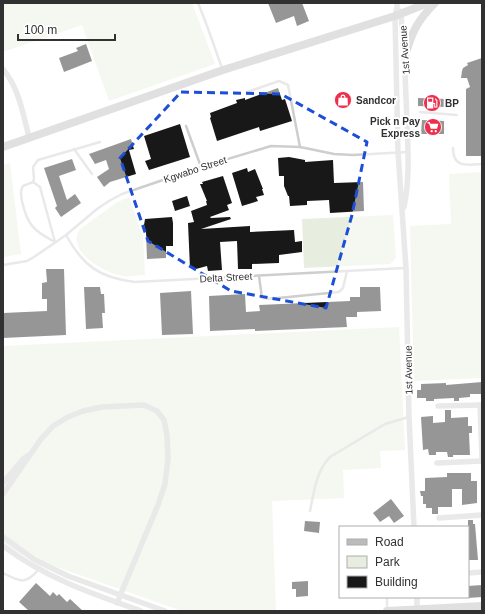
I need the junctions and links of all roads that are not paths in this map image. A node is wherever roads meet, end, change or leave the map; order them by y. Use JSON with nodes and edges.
{"nodes":[{"id":1,"x":198,"y":3,"type":"edge"},
{"id":2,"x":428,"y":3,"type":"edge"},
{"id":3,"x":435,"y":3,"type":"edge"},
{"id":4,"x":398,"y":10,"type":"edge"},
{"id":5,"x":405,"y":56,"type":"junction"},
{"id":6,"x":3,"y":69,"type":"edge"},
{"id":7,"x":223,"y":70,"type":"junction"},
{"id":8,"x":247,"y":92,"type":"dead end"},
{"id":9,"x":420,"y":112,"type":"dead end"},
{"id":10,"x":457,"y":115,"type":"dead end"},
{"id":11,"x":186,"y":126,"type":"dead end"},
{"id":12,"x":30,"y":138,"type":"junction"},
{"id":13,"x":100,"y":142,"type":"dead end"},
{"id":14,"x":3,"y":147,"type":"edge"},
{"id":15,"x":300,"y":147,"type":"junction"},
{"id":16,"x":453,"y":148,"type":"dead end"},
{"id":17,"x":74,"y":149,"type":"junction"},
{"id":18,"x":398,"y":152,"type":"junction"},
{"id":19,"x":408,"y":152,"type":"junction"},
{"id":20,"x":482,"y":164,"type":"edge"},
{"id":21,"x":201,"y":167,"type":"junction"},
{"id":22,"x":92,"y":174,"type":"dead end"},
{"id":23,"x":33,"y":182,"type":"junction"},
{"id":24,"x":402,"y":213,"type":"junction"},
{"id":25,"x":66,"y":235,"type":"junction"},
{"id":26,"x":55,"y":242,"type":"junction"},
{"id":27,"x":3,"y":265,"type":"edge"},
{"id":28,"x":406,"y":268,"type":"junction"},
{"id":29,"x":347,"y":271,"type":"junction"},
{"id":30,"x":259,"y":276,"type":"junction"},
{"id":31,"x":481,"y":405,"type":"edge"},
{"id":32,"x":438,"y":406,"type":"dead end"},
{"id":33,"x":409,"y":416,"type":"junction"},
{"id":34,"x":29,"y":454,"type":"junction"},
{"id":35,"x":482,"y":460,"type":"edge"},
{"id":36,"x":437,"y":463,"type":"dead end"},
{"id":37,"x":3,"y":483,"type":"edge"},
{"id":38,"x":3,"y":494,"type":"edge"},
{"id":39,"x":310,"y":511,"type":"dead end"},
{"id":40,"x":482,"y":515,"type":"edge"},
{"id":41,"x":438,"y":518,"type":"dead end"},
{"id":42,"x":414,"y":526,"type":"edge"},
{"id":43,"x":3,"y":537,"type":"edge"},
{"id":44,"x":3,"y":546,"type":"edge"},
{"id":45,"x":42,"y":564,"type":"junction"},
{"id":46,"x":39,"y":570,"type":"junction"},
{"id":47,"x":482,"y":572,"type":"edge"},
{"id":48,"x":3,"y":573,"type":"edge"},
{"id":49,"x":469,"y":573,"type":"edge"},
{"id":50,"x":119,"y":595,"type":"junction"},
{"id":51,"x":387,"y":598,"type":"edge"},
{"id":52,"x":417,"y":598,"type":"edge"},
{"id":53,"x":117,"y":602,"type":"junction"},
{"id":54,"x":482,"y":606,"type":"edge"},
{"id":55,"x":417,"y":610,"type":"edge"},
{"id":56,"x":141,"y":611,"type":"edge"},
{"id":57,"x":165,"y":611,"type":"edge"},
{"id":58,"x":387,"y":611,"type":"edge"}],
"edges":[{"from":1,"to":7,"type":"lane"},
{"from":2,"to":4,"type":"main road"},
{"from":3,"to":5,"type":"main road"},
{"from":4,"to":5,"type":"street","name":"1st Avenue"},
{"from":4,"to":7,"type":"main road"},
{"from":4,"to":18,"type":"street","name":"1st Avenue"},
{"from":5,"to":19,"type":"street","name":"1st Avenue"},
{"from":6,"to":12,"type":"street"},
{"from":7,"to":12,"type":"main road"},
{"from":8,"to":15,"type":"lane"},
{"from":9,"to":10,"type":"lane"},
{"from":11,"to":21,"type":"lane"},
{"from":12,"to":14,"type":"main road"},
{"from":13,"to":17,"type":"lane"},
{"from":15,"to":18,"type":"lane","name":"Kgwabo Street"},
{"from":15,"to":21,"type":"lane","name":"Kgwabo Street"},
{"from":16,"to":20,"type":"lane"},
{"from":17,"to":22,"type":"lane"},
{"from":17,"to":23,"type":"lane"},
{"from":18,"to":19,"type":"lane","name":"Kgwabo Street"},
{"from":18,"to":24,"type":"street","name":"1st Avenue"},
{"from":19,"to":24,"type":"street","name":"1st Avenue"},
{"from":21,"to":25,"type":"lane","name":"Kgwabo Street"},
{"from":23,"to":26,"type":"lane"},
{"from":23,"to":26,"type":"lane"},
{"from":24,"to":28,"type":"street","name":"1st Avenue"},
{"from":25,"to":26,"type":"lane","name":"Kgwabo Street"},
{"from":25,"to":30,"type":"lane","name":"Delta Street"},
{"from":26,"to":27,"type":"lane","name":"Kgwabo Street"},
{"from":28,"to":29,"type":"lane","name":"Delta Street"},
{"from":28,"to":33,"type":"street","name":"1st Avenue"},
{"from":29,"to":30,"type":"lane","name":"Delta Street"},
{"from":29,"to":30,"type":"lane"},
{"from":31,"to":32,"type":"street"},
{"from":31,"to":35,"type":"street"},
{"from":33,"to":39,"type":"lane"},
{"from":33,"to":42,"type":"street","name":"1st Avenue"},
{"from":34,"to":37,"type":"street"},
{"from":34,"to":38,"type":"street"},
{"from":34,"to":50,"type":"street"},
{"from":35,"to":36,"type":"street"},
{"from":40,"to":41,"type":"street"},
{"from":43,"to":45,"type":"street"},
{"from":44,"to":46,"type":"street"},
{"from":45,"to":46,"type":"lane"},
{"from":45,"to":50,"type":"street"},
{"from":46,"to":48,"type":"lane"},
{"from":46,"to":53,"type":"street"},
{"from":47,"to":49,"type":"street"},
{"from":50,"to":53,"type":"street"},
{"from":50,"to":57,"type":"street"},
{"from":51,"to":58,"type":"lane"},
{"from":52,"to":55,"type":"street"},
{"from":53,"to":56,"type":"street"},
{"from":54,"to":55,"type":"main road"},
{"from":55,"to":58,"type":"main road"}]}
